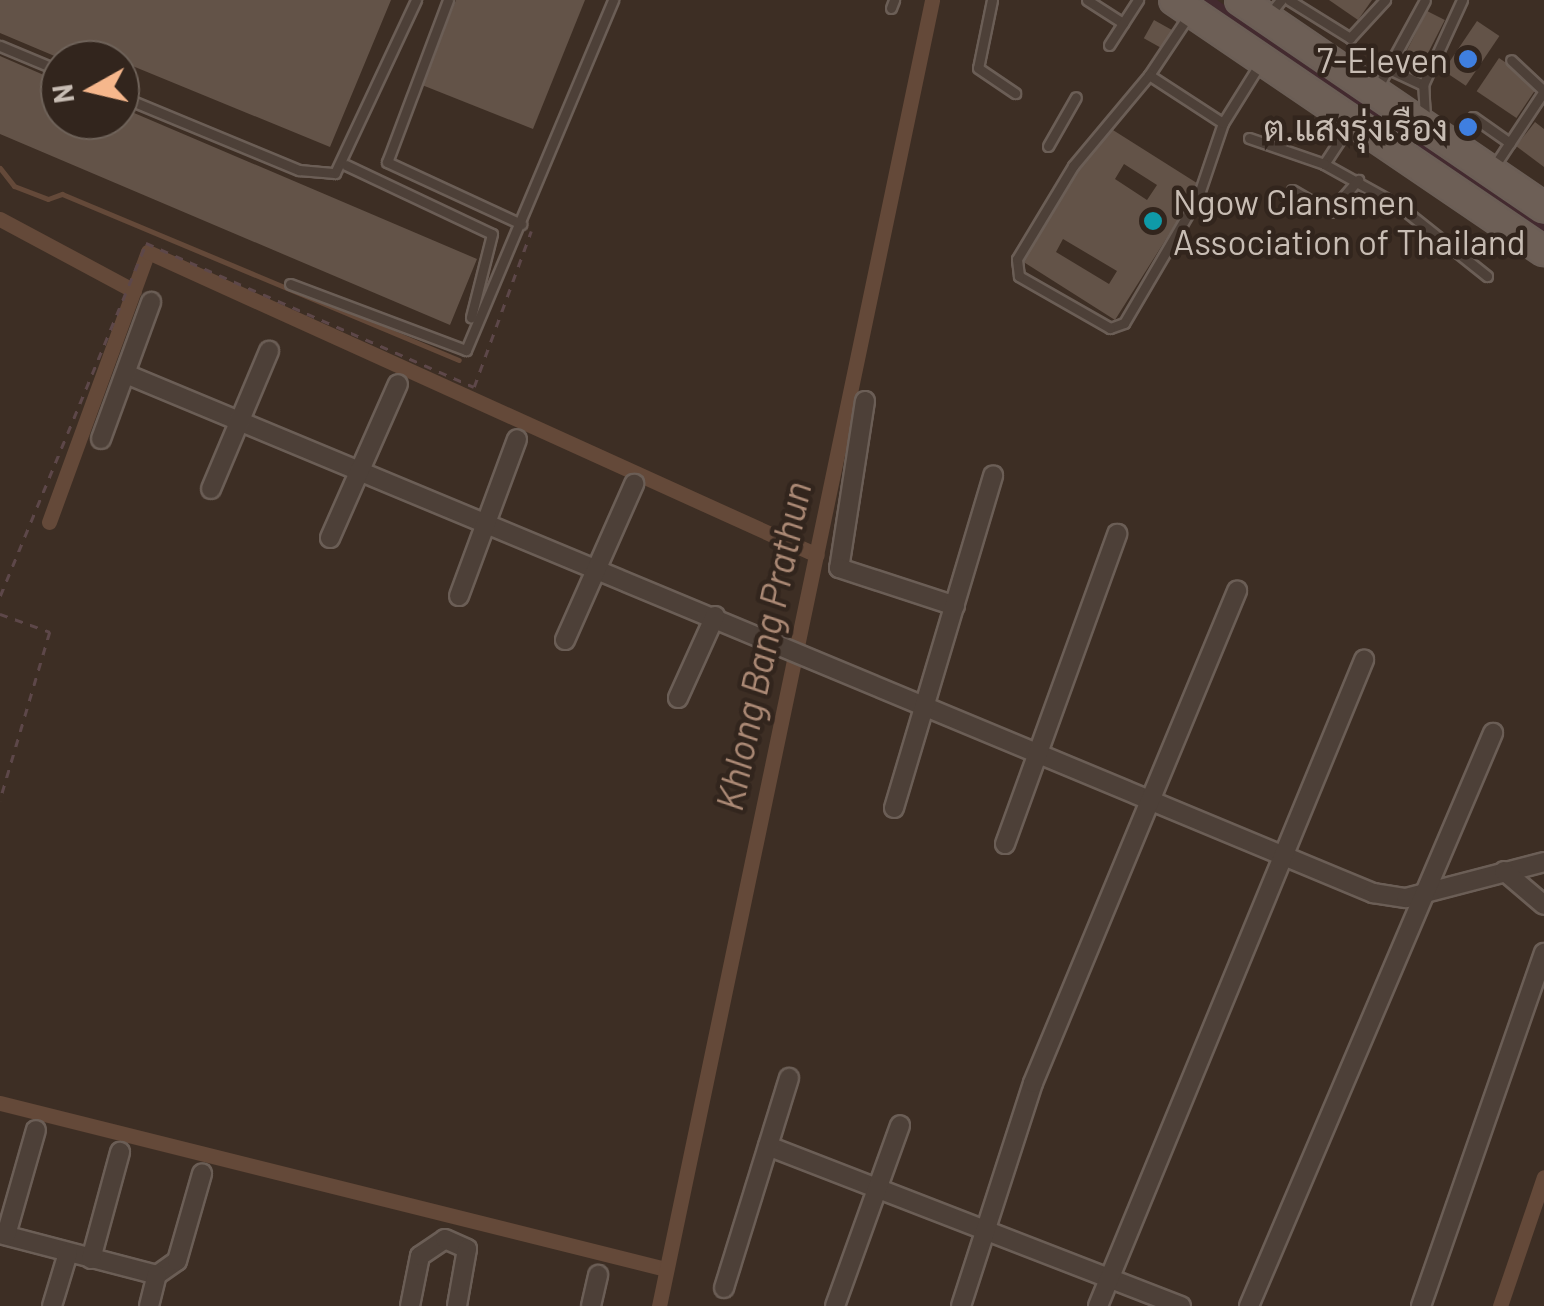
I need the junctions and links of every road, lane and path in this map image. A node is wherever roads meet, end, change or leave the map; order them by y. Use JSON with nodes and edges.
{"nodes":[{"id":1,"x":416,"y":0,"type":"edge"},
{"id":2,"x":448,"y":0,"type":"edge"},
{"id":3,"x":613,"y":0,"type":"edge"},
{"id":4,"x":992,"y":0,"type":"edge"},
{"id":5,"x":1087,"y":0,"type":"edge"},
{"id":6,"x":1138,"y":0,"type":"edge"},
{"id":7,"x":1240,"y":0,"type":"edge"},
{"id":8,"x":1289,"y":0,"type":"edge"},
{"id":9,"x":1385,"y":0,"type":"edge"},
{"id":10,"x":1425,"y":0,"type":"edge"},
{"id":11,"x":1462,"y":0,"type":"edge"},
{"id":12,"x":1182,"y":6,"type":"edge"},
{"id":13,"x":1273,"y":9,"type":"edge"},
{"id":14,"x":1123,"y":23,"type":"junction"},
{"id":15,"x":1324,"y":41,"type":"junction"},
{"id":16,"x":1109,"y":45,"type":"dead end"},
{"id":17,"x":0,"y":46,"type":"edge"},
{"id":18,"x":1262,"y":59,"type":"junction"},
{"id":19,"x":1510,"y":60,"type":"dead end"},
{"id":20,"x":40,"y":63,"type":"edge"},
{"id":21,"x":1149,"y":75,"type":"junction"},
{"id":22,"x":1383,"y":82,"type":"junction"},
{"id":23,"x":1424,"y":85,"type":"junction"},
{"id":24,"x":1015,"y":92,"type":"dead end"},
{"id":25,"x":1076,"y":97,"type":"dead end"},
{"id":26,"x":140,"y":104,"type":"edge"},
{"id":27,"x":1473,"y":117,"type":"dead end"},
{"id":28,"x":1352,"y":120,"type":"junction"},
{"id":29,"x":1223,"y":122,"type":"junction"},
{"id":30,"x":1426,"y":127,"type":"junction"},
{"id":31,"x":1248,"y":138,"type":"dead end"},
{"id":32,"x":1510,"y":143,"type":"junction"},
{"id":33,"x":1048,"y":146,"type":"dead end"},
{"id":34,"x":1324,"y":164,"type":"junction"},
{"id":35,"x":346,"y":165,"type":"junction"},
{"id":36,"x":1491,"y":171,"type":"junction"},
{"id":37,"x":1358,"y":180,"type":"junction"},
{"id":38,"x":1292,"y":190,"type":"dead end"},
{"id":39,"x":1544,"y":207,"type":"edge"},
{"id":40,"x":521,"y":224,"type":"junction"},
{"id":41,"x":1544,"y":251,"type":"edge"},
{"id":42,"x":1487,"y":276,"type":"dead end"},
{"id":43,"x":290,"y":284,"type":"dead end"},
{"id":44,"x":151,"y":302,"type":"dead end"},
{"id":45,"x":471,"y":317,"type":"dead end"},
{"id":46,"x":269,"y":351,"type":"dead end"},
{"id":47,"x":126,"y":374,"type":"junction"},
{"id":48,"x":398,"y":384,"type":"dead end"},
{"id":49,"x":866,"y":402,"type":"dead end"},
{"id":50,"x":242,"y":420,"type":"junction"},
{"id":51,"x":100,"y":439,"type":"dead end"},
{"id":52,"x":516,"y":439,"type":"dead end"},
{"id":53,"x":361,"y":468,"type":"junction"},
{"id":54,"x":993,"y":475,"type":"dead end"},
{"id":55,"x":634,"y":484,"type":"dead end"},
{"id":56,"x":211,"y":489,"type":"dead end"},
{"id":57,"x":486,"y":517,"type":"junction"},
{"id":58,"x":1118,"y":534,"type":"dead end"},
{"id":59,"x":330,"y":538,"type":"dead end"},
{"id":60,"x":599,"y":564,"type":"junction"},
{"id":61,"x":1237,"y":591,"type":"dead end"},
{"id":62,"x":458,"y":596,"type":"dead end"},
{"id":63,"x":955,"y":606,"type":"junction"},
{"id":64,"x":0,"y":614,"type":"edge"},
{"id":65,"x":715,"y":616,"type":"junction"},
{"id":66,"x":565,"y":640,"type":"dead end"},
{"id":67,"x":1364,"y":660,"type":"dead end"},
{"id":68,"x":678,"y":698,"type":"dead end"},
{"id":69,"x":925,"y":706,"type":"junction"},
{"id":70,"x":1493,"y":732,"type":"dead end"},
{"id":71,"x":1037,"y":755,"type":"junction"},
{"id":72,"x":0,"y":801,"type":"edge"},
{"id":73,"x":1153,"y":805,"type":"junction"},
{"id":74,"x":894,"y":808,"type":"dead end"},
{"id":75,"x":1005,"y":844,"type":"dead end"},
{"id":76,"x":1285,"y":860,"type":"junction"},
{"id":77,"x":1544,"y":862,"type":"edge"},
{"id":78,"x":1504,"y":871,"type":"junction"},
{"id":79,"x":1432,"y":892,"type":"junction"},
{"id":80,"x":1544,"y":905,"type":"edge"},
{"id":81,"x":1544,"y":954,"type":"edge"},
{"id":82,"x":788,"y":1078,"type":"dead end"},
{"id":83,"x":900,"y":1125,"type":"dead end"},
{"id":84,"x":36,"y":1130,"type":"dead end"},
{"id":85,"x":768,"y":1146,"type":"junction"},
{"id":86,"x":120,"y":1152,"type":"dead end"},
{"id":87,"x":202,"y":1174,"type":"dead end"},
{"id":88,"x":877,"y":1186,"type":"junction"},
{"id":89,"x":3,"y":1234,"type":"edge"},
{"id":90,"x":988,"y":1234,"type":"junction"},
{"id":91,"x":68,"y":1253,"type":"junction"},
{"id":92,"x":91,"y":1259,"type":"junction"},
{"id":93,"x":156,"y":1275,"type":"junction"},
{"id":94,"x":598,"y":1275,"type":"dead end"},
{"id":95,"x":1110,"y":1277,"type":"junction"},
{"id":96,"x":724,"y":1288,"type":"dead end"},
{"id":97,"x":52,"y":1306,"type":"edge"},
{"id":98,"x":148,"y":1306,"type":"edge"},
{"id":99,"x":410,"y":1306,"type":"edge"},
{"id":100,"x":457,"y":1306,"type":"edge"},
{"id":101,"x":591,"y":1306,"type":"edge"},
{"id":102,"x":836,"y":1306,"type":"edge"},
{"id":103,"x":962,"y":1306,"type":"edge"},
{"id":104,"x":1098,"y":1306,"type":"edge"},
{"id":105,"x":1181,"y":1306,"type":"edge"},
{"id":106,"x":1250,"y":1306,"type":"edge"},
{"id":107,"x":1421,"y":1306,"type":"edge"}],
"edges":[{"from":1,"to":35,"type":"lane"},
{"from":2,"to":40,"type":"lane"},
{"from":3,"to":40,"type":"lane"},
{"from":4,"to":24,"type":"lane"},
{"from":5,"to":14,"type":"lane"},
{"from":6,"to":14,"type":"lane"},
{"from":7,"to":13,"type":"main road"},
{"from":8,"to":15,"type":"lane"},
{"from":9,"to":15,"type":"lane"},
{"from":10,"to":22,"type":"lane"},
{"from":11,"to":23,"type":"lane"},
{"from":12,"to":18,"type":"main road"},
{"from":12,"to":21,"type":"lane"},
{"from":13,"to":15,"type":"main road"},
{"from":14,"to":16,"type":"lane"},
{"from":15,"to":22,"type":"main road"},
{"from":17,"to":20,"type":"lane"},
{"from":18,"to":28,"type":"main road"},
{"from":18,"to":29,"type":"lane"},
{"from":19,"to":32,"type":"lane"},
{"from":21,"to":29,"type":"lane"},
{"from":21,"to":29,"type":"lane"},
{"from":22,"to":23,"type":"lane"},
{"from":22,"to":30,"type":"main road"},
{"from":23,"to":30,"type":"lane"},
{"from":25,"to":33,"type":"lane"},
{"from":26,"to":35,"type":"lane"},
{"from":27,"to":32,"type":"lane"},
{"from":28,"to":34,"type":"lane"},
{"from":28,"to":41,"type":"main road"},
{"from":30,"to":36,"type":"main road"},
{"from":31,"to":34,"type":"lane"},
{"from":32,"to":36,"type":"lane"},
{"from":34,"to":37,"type":"lane"},
{"from":35,"to":45,"type":"lane"},
{"from":36,"to":39,"type":"main road"},
{"from":37,"to":38,"type":"lane"},
{"from":37,"to":42,"type":"lane"},
{"from":40,"to":43,"type":"lane"},
{"from":44,"to":47,"type":"street"},
{"from":46,"to":50,"type":"street"},
{"from":47,"to":50,"type":"street"},
{"from":47,"to":51,"type":"street"},
{"from":48,"to":53,"type":"street"},
{"from":49,"to":63,"type":"street"},
{"from":50,"to":53,"type":"street"},
{"from":50,"to":56,"type":"street"},
{"from":52,"to":57,"type":"street"},
{"from":53,"to":57,"type":"street"},
{"from":53,"to":59,"type":"street"},
{"from":54,"to":63,"type":"street"},
{"from":55,"to":60,"type":"street"},
{"from":57,"to":60,"type":"street"},
{"from":57,"to":62,"type":"street"},
{"from":58,"to":71,"type":"street"},
{"from":60,"to":65,"type":"street"},
{"from":60,"to":66,"type":"street"},
{"from":61,"to":73,"type":"street"},
{"from":63,"to":69,"type":"street"},
{"from":64,"to":72,"type":"path"},
{"from":65,"to":68,"type":"street"},
{"from":65,"to":69,"type":"street"},
{"from":67,"to":76,"type":"street"},
{"from":69,"to":71,"type":"street"},
{"from":69,"to":74,"type":"street"},
{"from":70,"to":79,"type":"street"},
{"from":71,"to":73,"type":"street"},
{"from":71,"to":75,"type":"street"},
{"from":73,"to":76,"type":"street"},
{"from":73,"to":90,"type":"street"},
{"from":76,"to":79,"type":"street"},
{"from":76,"to":95,"type":"street"},
{"from":77,"to":78,"type":"street"},
{"from":78,"to":79,"type":"street"},
{"from":78,"to":80,"type":"street"},
{"from":79,"to":106,"type":"street"},
{"from":81,"to":107,"type":"street"},
{"from":82,"to":85,"type":"street"},
{"from":83,"to":88,"type":"street"},
{"from":84,"to":89,"type":"street"},
{"from":85,"to":88,"type":"street"},
{"from":85,"to":96,"type":"street"},
{"from":86,"to":92,"type":"street"},
{"from":87,"to":93,"type":"street"},
{"from":88,"to":90,"type":"street"},
{"from":88,"to":102,"type":"street"},
{"from":89,"to":91,"type":"street"},
{"from":90,"to":95,"type":"street"},
{"from":90,"to":103,"type":"street"},
{"from":91,"to":92,"type":"street"},
{"from":91,"to":97,"type":"street"},
{"from":92,"to":93,"type":"street"},
{"from":93,"to":98,"type":"street"},
{"from":94,"to":101,"type":"street"},
{"from":95,"to":104,"type":"street"},
{"from":95,"to":105,"type":"street"},
{"from":99,"to":100,"type":"street"}]}
